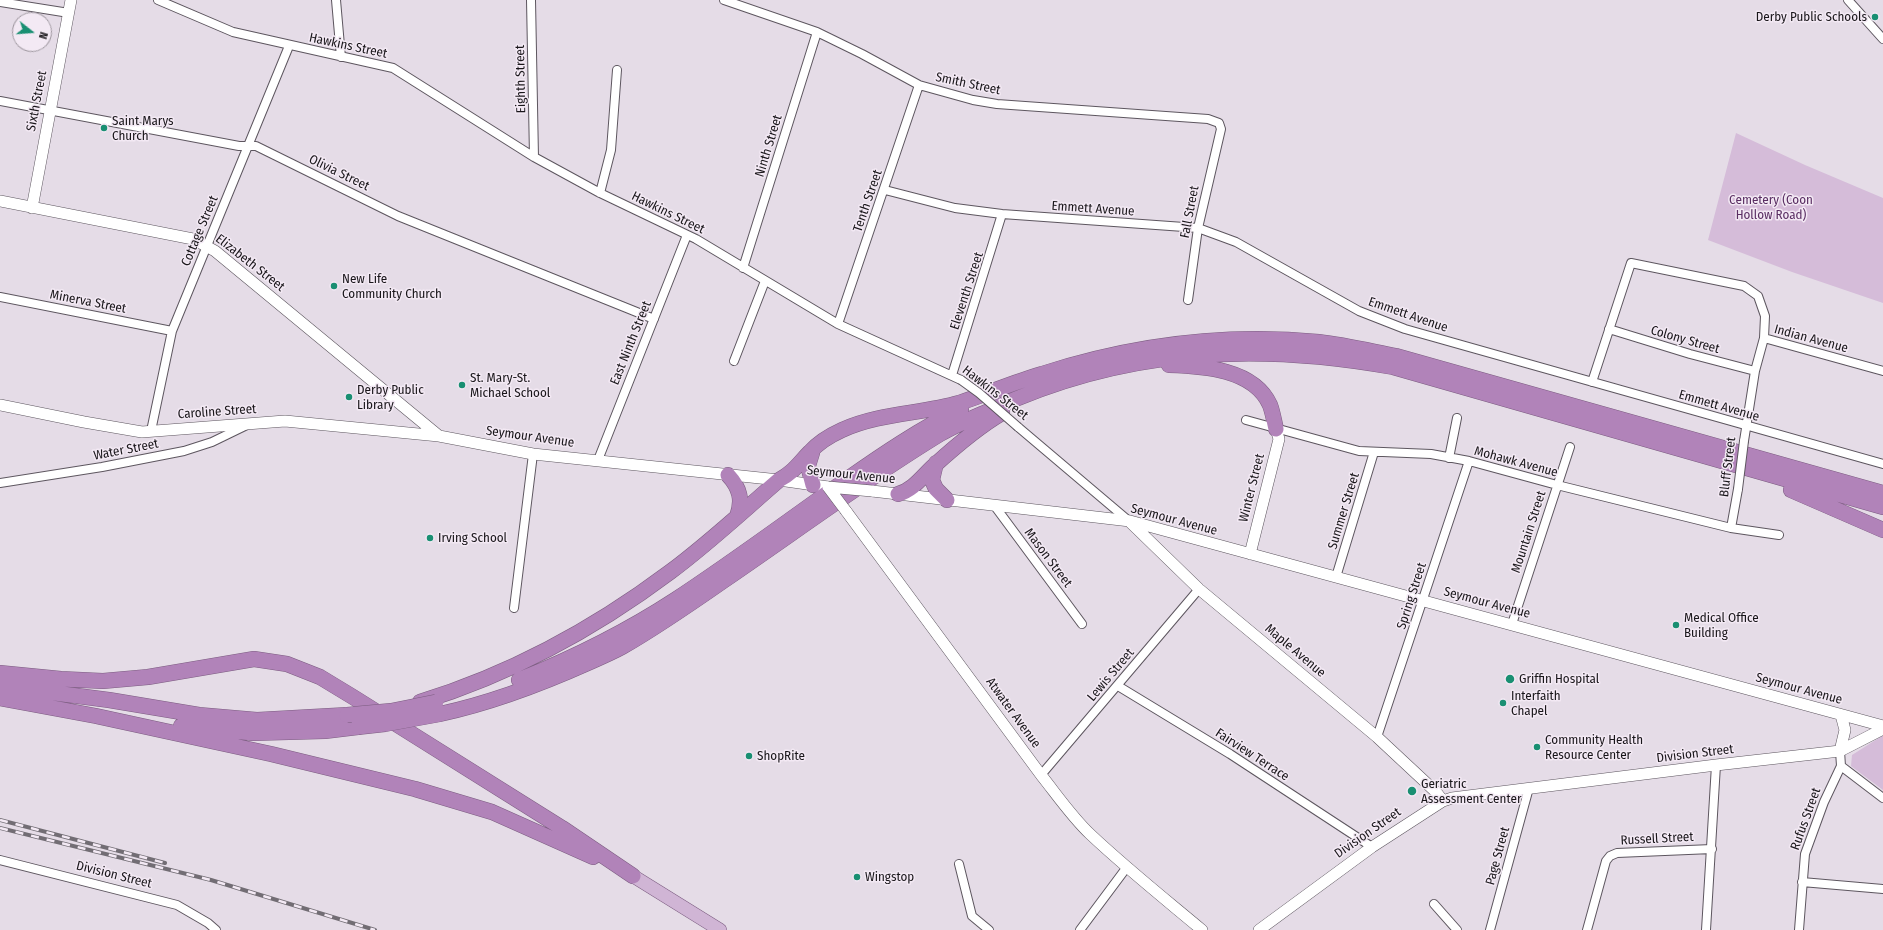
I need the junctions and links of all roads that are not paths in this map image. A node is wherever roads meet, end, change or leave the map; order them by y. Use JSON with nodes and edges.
{"nodes":[{"id":1,"x":71,"y":0,"type":"edge"},
{"id":2,"x":158,"y":0,"type":"edge"},
{"id":3,"x":336,"y":0,"type":"edge"},
{"id":4,"x":531,"y":0,"type":"edge"},
{"id":5,"x":724,"y":0,"type":"edge"},
{"id":6,"x":1848,"y":0,"type":"edge"},
{"id":7,"x":0,"y":2,"type":"edge"},
{"id":8,"x":20,"y":3,"type":"edge"},
{"id":9,"x":746,"y":4,"type":"edge"},
{"id":10,"x":68,"y":13,"type":"junction"},
{"id":11,"x":817,"y":32,"type":"junction"},
{"id":12,"x":1883,"y":39,"type":"edge"},
{"id":13,"x":290,"y":46,"type":"junction"},
{"id":14,"x":341,"y":57,"type":"junction"},
{"id":15,"x":617,"y":70,"type":"dead end"},
{"id":16,"x":919,"y":85,"type":"junction"},
{"id":17,"x":0,"y":101,"type":"edge"},
{"id":18,"x":50,"y":110,"type":"junction"},
{"id":19,"x":1221,"y":129,"type":"joint"},
{"id":20,"x":249,"y":146,"type":"junction"},
{"id":21,"x":534,"y":157,"type":"junction"},
{"id":22,"x":885,"y":190,"type":"junction"},
{"id":23,"x":600,"y":193,"type":"junction"},
{"id":24,"x":0,"y":201,"type":"edge"},
{"id":25,"x":32,"y":208,"type":"junction"},
{"id":26,"x":1002,"y":214,"type":"junction"},
{"id":27,"x":1198,"y":228,"type":"junction"},
{"id":28,"x":687,"y":235,"type":"junction"},
{"id":29,"x":207,"y":246,"type":"junction"},
{"id":30,"x":743,"y":268,"type":"junction"},
{"id":31,"x":765,"y":281,"type":"junction"},
{"id":32,"x":0,"y":297,"type":"edge"},
{"id":33,"x":1188,"y":300,"type":"dead end"},
{"id":34,"x":654,"y":319,"type":"junction"},
{"id":35,"x":838,"y":324,"type":"junction"},
{"id":36,"x":1609,"y":329,"type":"junction"},
{"id":37,"x":172,"y":331,"type":"junction"},
{"id":38,"x":1764,"y":338,"type":"junction"},
{"id":39,"x":734,"y":361,"type":"dead end"},
{"id":40,"x":1134,"y":363,"type":"junction"},
{"id":41,"x":1755,"y":371,"type":"junction"},
{"id":42,"x":1883,"y":371,"type":"edge"},
{"id":43,"x":1043,"y":373,"type":"junction"},
{"id":44,"x":952,"y":375,"type":"junction"},
{"id":45,"x":1062,"y":380,"type":"junction"},
{"id":46,"x":1592,"y":382,"type":"junction"},
{"id":47,"x":0,"y":404,"type":"edge"},
{"id":48,"x":1457,"y":418,"type":"dead end"},
{"id":49,"x":1246,"y":420,"type":"dead end"},
{"id":50,"x":252,"y":423,"type":"junction"},
{"id":51,"x":1745,"y":427,"type":"junction"},
{"id":52,"x":1276,"y":429,"type":"junction"},
{"id":53,"x":151,"y":431,"type":"junction"},
{"id":54,"x":439,"y":436,"type":"junction"},
{"id":55,"x":816,"y":447,"type":"junction"},
{"id":56,"x":1570,"y":447,"type":"dead end"},
{"id":57,"x":1374,"y":452,"type":"junction"},
{"id":58,"x":533,"y":454,"type":"junction"},
{"id":59,"x":1449,"y":458,"type":"junction"},
{"id":60,"x":1708,"y":458,"type":"junction"},
{"id":61,"x":598,"y":460,"type":"junction"},
{"id":62,"x":1469,"y":462,"type":"junction"},
{"id":63,"x":936,"y":463,"type":"junction"},
{"id":64,"x":1776,"y":464,"type":"junction"},
{"id":65,"x":1883,"y":464,"type":"edge"},
{"id":66,"x":728,"y":475,"type":"junction"},
{"id":67,"x":779,"y":480,"type":"junction"},
{"id":68,"x":0,"y":483,"type":"edge"},
{"id":69,"x":1557,"y":485,"type":"junction"},
{"id":70,"x":1883,"y":485,"type":"edge"},
{"id":71,"x":821,"y":486,"type":"junction"},
{"id":72,"x":1883,"y":493,"type":"edge"},
{"id":73,"x":898,"y":494,"type":"junction"},
{"id":74,"x":948,"y":500,"type":"junction"},
{"id":75,"x":994,"y":505,"type":"junction"},
{"id":76,"x":1883,"y":507,"type":"edge"},
{"id":77,"x":737,"y":517,"type":"junction"},
{"id":78,"x":1130,"y":521,"type":"junction"},
{"id":79,"x":1731,"y":528,"type":"junction"},
{"id":80,"x":1883,"y":530,"type":"edge"},
{"id":81,"x":1779,"y":535,"type":"dead end"},
{"id":82,"x":1250,"y":554,"type":"junction"},
{"id":83,"x":1336,"y":578,"type":"junction"},
{"id":84,"x":1199,"y":589,"type":"junction"},
{"id":85,"x":1423,"y":601,"type":"junction"},
{"id":86,"x":514,"y":608,"type":"dead end"},
{"id":87,"x":1082,"y":624,"type":"dead end"},
{"id":88,"x":1512,"y":624,"type":"junction"},
{"id":89,"x":2,"y":677,"type":"edge"},
{"id":90,"x":1118,"y":686,"type":"junction"},
{"id":91,"x":0,"y":698,"type":"edge"},
{"id":92,"x":437,"y":705,"type":"junction"},
{"id":93,"x":1841,"y":715,"type":"junction"},
{"id":94,"x":96,"y":716,"type":"junction"},
{"id":95,"x":1883,"y":728,"type":"edge"},
{"id":96,"x":1377,"y":737,"type":"junction"},
{"id":97,"x":1840,"y":751,"type":"junction"},
{"id":98,"x":1716,"y":765,"type":"junction"},
{"id":99,"x":1841,"y":766,"type":"junction"},
{"id":100,"x":1041,"y":775,"type":"junction"},
{"id":101,"x":1529,"y":788,"type":"junction"},
{"id":102,"x":1883,"y":798,"type":"edge"},
{"id":103,"x":1443,"y":801,"type":"junction"},
{"id":104,"x":1372,"y":847,"type":"junction"},
{"id":105,"x":1712,"y":849,"type":"junction"},
{"id":106,"x":0,"y":860,"type":"edge"},
{"id":107,"x":959,"y":864,"type":"dead end"},
{"id":108,"x":1127,"y":868,"type":"junction"},
{"id":109,"x":633,"y":876,"type":"junction"},
{"id":110,"x":1802,"y":882,"type":"junction"},
{"id":111,"x":1883,"y":889,"type":"edge"},
{"id":112,"x":1434,"y":904,"type":"dead end"},
{"id":113,"x":216,"y":930,"type":"edge"},
{"id":114,"x":720,"y":930,"type":"edge"},
{"id":115,"x":989,"y":930,"type":"edge"},
{"id":116,"x":1080,"y":930,"type":"edge"},
{"id":117,"x":1202,"y":930,"type":"edge"},
{"id":118,"x":1258,"y":930,"type":"edge"},
{"id":119,"x":1457,"y":930,"type":"edge"},
{"id":120,"x":1490,"y":930,"type":"edge"},
{"id":121,"x":1587,"y":930,"type":"edge"},
{"id":122,"x":1706,"y":930,"type":"edge"},
{"id":123,"x":1799,"y":930,"type":"edge"}],
"edges":[{"from":1,"to":10,"type":"main road","name":"Sixth Street"},
{"from":2,"to":13,"type":"street","name":"Hawkins Street"},
{"from":3,"to":14,"type":"street"},
{"from":4,"to":21,"type":"street","name":"Eighth Street"},
{"from":5,"to":9,"type":"street","name":"Smith Street"},
{"from":6,"to":12,"type":"street"},
{"from":7,"to":8,"type":"street"},
{"from":8,"to":10,"type":"street"},
{"from":9,"to":11,"type":"street","name":"Smith Street"},
{"from":10,"to":18,"type":"main road","name":"Sixth Street"},
{"from":11,"to":16,"type":"street","name":"Smith Street"},
{"from":11,"to":30,"type":"street","name":"Ninth Street"},
{"from":13,"to":14,"type":"street","name":"Hawkins Street"},
{"from":13,"to":20,"type":"street","name":"Cottage Street"},
{"from":14,"to":21,"type":"street","name":"Hawkins Street"},
{"from":15,"to":23,"type":"street"},
{"from":16,"to":19,"type":"street","name":"Smith Street"},
{"from":16,"to":22,"type":"street","name":"Tenth Street"},
{"from":17,"to":18,"type":"street","name":"Olivia Street"},
{"from":18,"to":20,"type":"street","name":"Olivia Street"},
{"from":18,"to":25,"type":"main road","name":"Sixth Street"},
{"from":19,"to":27,"type":"street","name":"Fall Street"},
{"from":20,"to":29,"type":"street","name":"Cottage Street"},
{"from":20,"to":34,"type":"street","name":"Olivia Street"},
{"from":21,"to":23,"type":"street","name":"Hawkins Street"},
{"from":22,"to":26,"type":"street","name":"Emmett Avenue"},
{"from":22,"to":35,"type":"street","name":"Tenth Street"},
{"from":23,"to":28,"type":"street","name":"Hawkins Street"},
{"from":24,"to":25,"type":"main road","name":"Elizabeth Street"},
{"from":25,"to":29,"type":"main road","name":"Elizabeth Street"},
{"from":26,"to":27,"type":"street","name":"Emmett Avenue"},
{"from":26,"to":44,"type":"street","name":"Eleventh Street"},
{"from":27,"to":33,"type":"street","name":"Fall Street"},
{"from":27,"to":46,"type":"street","name":"Emmett Avenue"},
{"from":28,"to":30,"type":"street","name":"Hawkins Street"},
{"from":28,"to":34,"type":"street","name":"East Ninth Street"},
{"from":29,"to":37,"type":"street","name":"Cottage Street"},
{"from":29,"to":54,"type":"main road","name":"Elizabeth Street"},
{"from":30,"to":31,"type":"street","name":"Hawkins Street"},
{"from":31,"to":35,"type":"street","name":"Hawkins Street"},
{"from":31,"to":39,"type":"street"},
{"from":32,"to":37,"type":"street","name":"Minerva Street"},
{"from":34,"to":61,"type":"street","name":"East Ninth Street"},
{"from":35,"to":44,"type":"street","name":"Hawkins Street"},
{"from":36,"to":38,"type":"street","name":"Indian Avenue"},
{"from":36,"to":41,"type":"street","name":"Colony Street"},
{"from":36,"to":46,"type":"street"},
{"from":37,"to":53,"type":"street","name":"Cottage Street"},
{"from":38,"to":41,"type":"street","name":"Bluff Street"},
{"from":38,"to":42,"type":"street","name":"Indian Avenue"},
{"from":40,"to":45,"type":"highway"},
{"from":40,"to":52,"type":"highway"},
{"from":40,"to":60,"type":"highway"},
{"from":41,"to":51,"type":"street","name":"Bluff Street"},
{"from":43,"to":55,"type":"highway"},
{"from":43,"to":64,"type":"highway"},
{"from":43,"to":92,"type":"highway"},
{"from":44,"to":78,"type":"street","name":"Hawkins Street","bridge":true},
{"from":45,"to":63,"type":"highway"},
{"from":45,"to":92,"type":"highway"},
{"from":46,"to":51,"type":"street","name":"Emmett Avenue"},
{"from":47,"to":53,"type":"main road","name":"Caroline Street"},
{"from":48,"to":59,"type":"street"},
{"from":49,"to":52,"type":"street","name":"Mohawk Avenue"},
{"from":50,"to":53,"type":"main road","name":"Caroline Street"},
{"from":50,"to":54,"type":"main road","name":"Caroline Street"},
{"from":50,"to":68,"type":"street","name":"Water Street"},
{"from":51,"to":65,"type":"street","name":"Emmett Avenue"},
{"from":51,"to":79,"type":"street","name":"Bluff Street","bridge":true},
{"from":52,"to":57,"type":"street","name":"Mohawk Avenue"},
{"from":52,"to":82,"type":"main road","name":"Winter Street"},
{"from":54,"to":58,"type":"main road","name":"Seymour Avenue"},
{"from":55,"to":67,"type":"highway"},
{"from":55,"to":71,"type":"highway"},
{"from":56,"to":69,"type":"street","name":"Mountain Street"},
{"from":57,"to":59,"type":"street","name":"Mohawk Avenue"},
{"from":57,"to":83,"type":"street","name":"Summer Street"},
{"from":58,"to":61,"type":"main road","name":"Seymour Avenue"},
{"from":58,"to":86,"type":"street"},
{"from":59,"to":62,"type":"street","name":"Mohawk Avenue"},
{"from":60,"to":76,"type":"highway"},
{"from":60,"to":80,"type":"highway"},
{"from":61,"to":66,"type":"main road","name":"Seymour Avenue"},
{"from":62,"to":69,"type":"street","name":"Mohawk Avenue"},
{"from":62,"to":85,"type":"street","name":"Spring Street"},
{"from":63,"to":73,"type":"highway"},
{"from":63,"to":74,"type":"highway"},
{"from":64,"to":70,"type":"highway"},
{"from":64,"to":72,"type":"highway"},
{"from":66,"to":67,"type":"main road","name":"Seymour Avenue"},
{"from":66,"to":77,"type":"highway"},
{"from":67,"to":71,"type":"main road","name":"Seymour Avenue"},
{"from":67,"to":77,"type":"highway"},
{"from":69,"to":79,"type":"street","name":"Mohawk Avenue"},
{"from":69,"to":88,"type":"street","name":"Mountain Street"},
{"from":71,"to":73,"type":"main road","name":"Seymour Avenue","bridge":true},
{"from":71,"to":100,"type":"main road","name":"Atwater Avenue","bridge":true},
{"from":73,"to":74,"type":"main road","name":"Seymour Avenue"},
{"from":74,"to":75,"type":"main road","name":"Seymour Avenue"},
{"from":75,"to":78,"type":"main road","name":"Seymour Avenue"},
{"from":75,"to":87,"type":"street","name":"Mason Street"},
{"from":77,"to":92,"type":"highway"},
{"from":78,"to":82,"type":"main road","name":"Seymour Avenue"},
{"from":78,"to":84,"type":"main road","name":"Maple Avenue"},
{"from":79,"to":81,"type":"street","name":"Mohawk Avenue"},
{"from":82,"to":83,"type":"main road","name":"Seymour Avenue"},
{"from":83,"to":85,"type":"main road","name":"Seymour Avenue"},
{"from":84,"to":90,"type":"street","name":"Lewis Street"},
{"from":84,"to":96,"type":"main road","name":"Maple Avenue"},
{"from":85,"to":88,"type":"main road","name":"Seymour Avenue"},
{"from":85,"to":96,"type":"street","name":"Spring Street"},
{"from":88,"to":93,"type":"main road","name":"Seymour Avenue"},
{"from":89,"to":92,"type":"highway","bridge":true},
{"from":89,"to":109,"type":"highway"},
{"from":90,"to":100,"type":"street","name":"Lewis Street"},
{"from":90,"to":104,"type":"street","name":"Fairview Terrace"},
{"from":91,"to":94,"type":"highway"},
{"from":92,"to":94,"type":"highway","bridge":true},
{"from":93,"to":95,"type":"main road","name":"Seymour Avenue"},
{"from":93,"to":97,"type":"main road"},
{"from":94,"to":109,"type":"highway"},
{"from":95,"to":97,"type":"main road","name":"Division Street"},
{"from":96,"to":103,"type":"main road","name":"Maple Avenue"},
{"from":97,"to":98,"type":"main road","name":"Division Street"},
{"from":97,"to":99,"type":"street"},
{"from":98,"to":101,"type":"main road","name":"Division Street"},
{"from":98,"to":105,"type":"street"},
{"from":99,"to":102,"type":"street"},
{"from":99,"to":110,"type":"street","name":"Rufus Street"},
{"from":100,"to":108,"type":"main road","name":"Atwater Avenue"},
{"from":101,"to":103,"type":"main road","name":"Division Street"},
{"from":101,"to":120,"type":"street","name":"Page Street"},
{"from":103,"to":104,"type":"main road","name":"Division Street"},
{"from":104,"to":118,"type":"main road","name":"Division Street"},
{"from":105,"to":121,"type":"street","name":"Russell Street"},
{"from":105,"to":122,"type":"street"},
{"from":106,"to":113,"type":"street","name":"Division Street"},
{"from":107,"to":115,"type":"street"},
{"from":108,"to":116,"type":"street"},
{"from":108,"to":117,"type":"main road","name":"Atwater Avenue"},
{"from":109,"to":114,"type":"main road"},
{"from":110,"to":111,"type":"street"},
{"from":110,"to":123,"type":"street","name":"Rufus Street"},
{"from":112,"to":119,"type":"street"}]}
